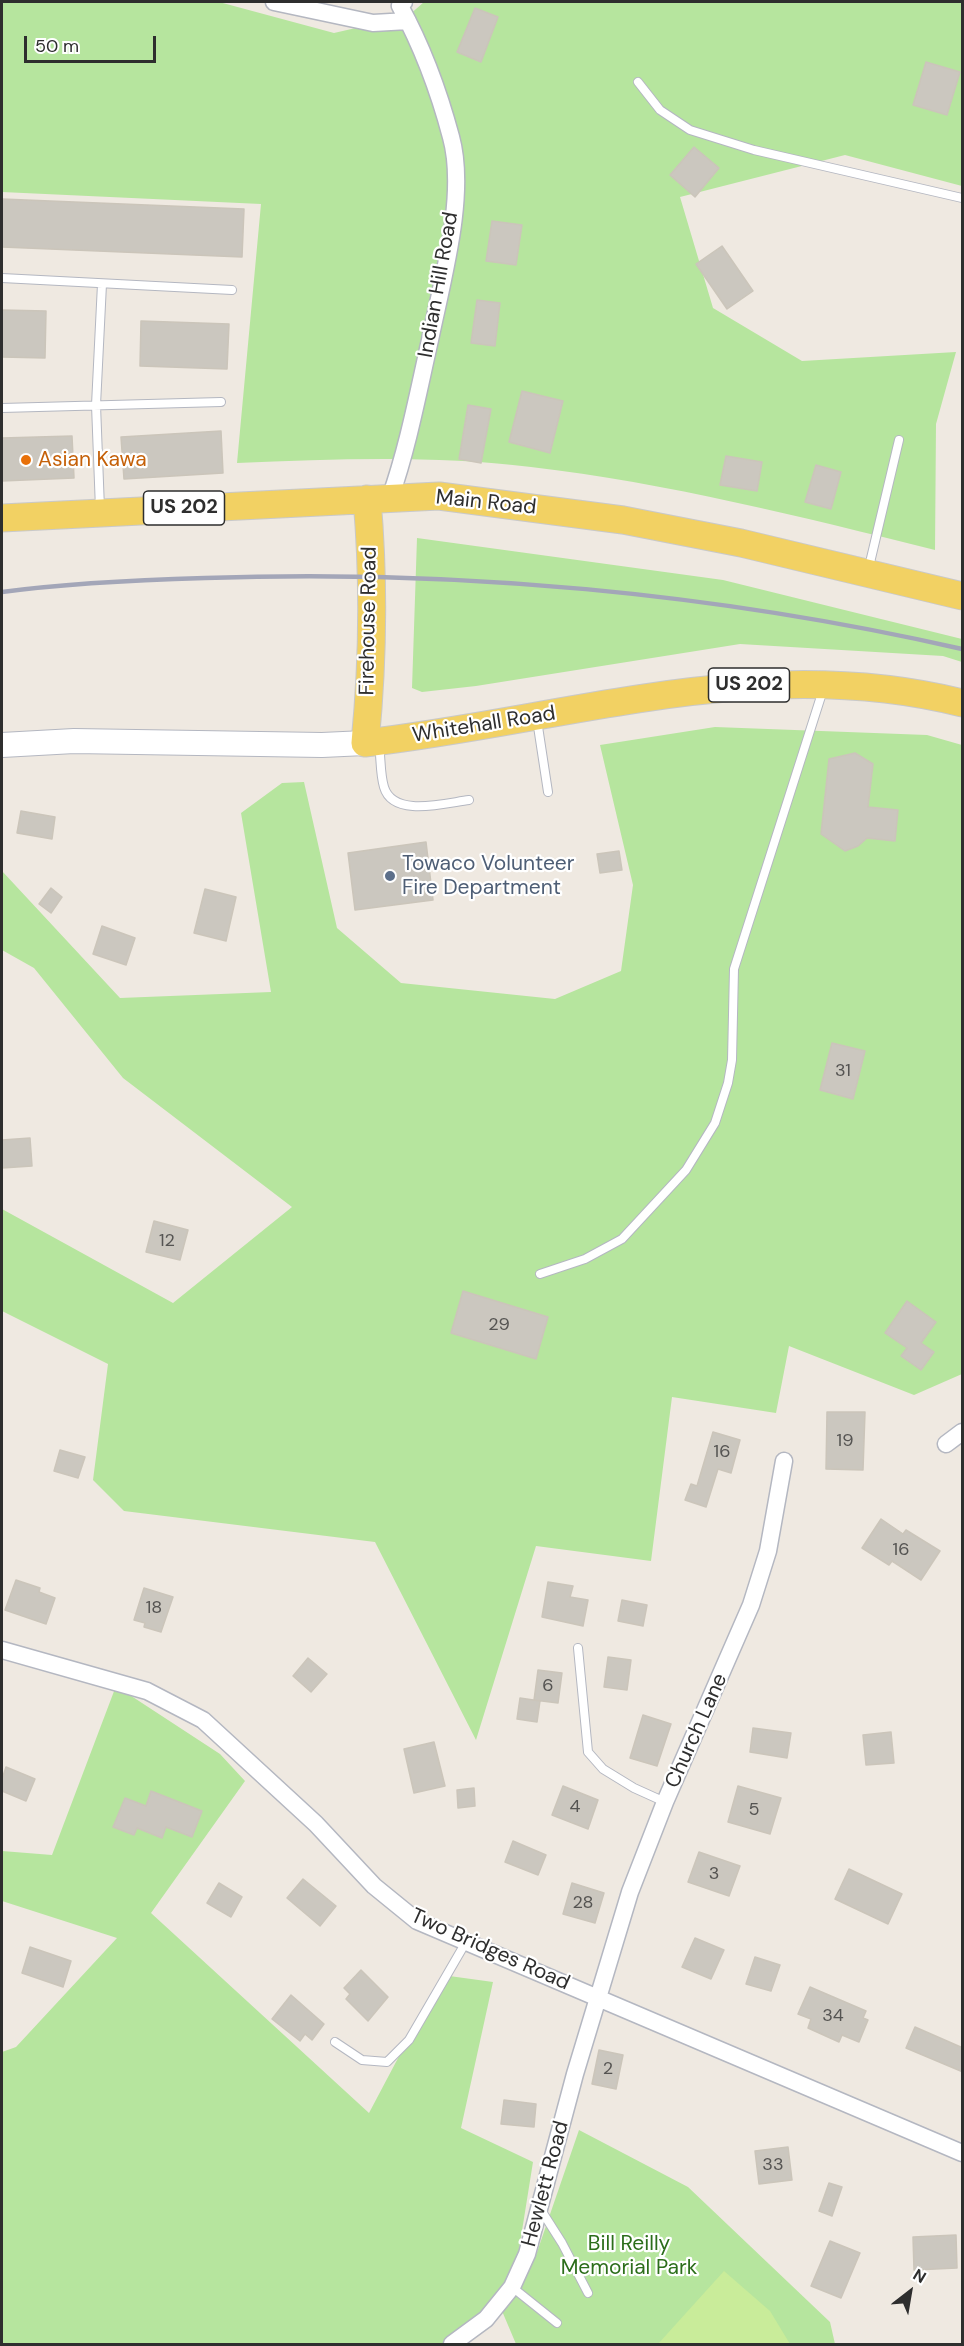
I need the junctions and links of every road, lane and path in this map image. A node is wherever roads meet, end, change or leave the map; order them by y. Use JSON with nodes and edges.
{"nodes":[{"id":1,"x":274,"y":2,"type":"edge"},
{"id":2,"x":400,"y":3,"type":"edge"},
{"id":3,"x":408,"y":21,"type":"junction"},
{"id":4,"x":638,"y":82,"type":"dead end"},
{"id":5,"x":963,"y":198,"type":"edge"},
{"id":6,"x":2,"y":278,"type":"edge"},
{"id":7,"x":102,"y":284,"type":"junction"},
{"id":8,"x":232,"y":290,"type":"dead end"},
{"id":9,"x":221,"y":402,"type":"dead end"},
{"id":10,"x":96,"y":405,"type":"junction"},
{"id":11,"x":2,"y":408,"type":"edge"},
{"id":12,"x":898,"y":440,"type":"dead end"},
{"id":13,"x":379,"y":499,"type":"junction"},
{"id":14,"x":100,"y":512,"type":"junction"},
{"id":15,"x":2,"y":518,"type":"edge"},
{"id":16,"x":868,"y":572,"type":"junction"},
{"id":17,"x":963,"y":596,"type":"edge"},
{"id":18,"x":825,"y":684,"type":"junction"},
{"id":19,"x":963,"y":703,"type":"edge"},
{"id":20,"x":536,"y":717,"type":"junction"},
{"id":21,"x":372,"y":742,"type":"junction"},
{"id":22,"x":2,"y":745,"type":"edge"},
{"id":23,"x":548,"y":792,"type":"dead end"},
{"id":24,"x":469,"y":800,"type":"dead end"},
{"id":25,"x":540,"y":1274,"type":"dead end"},
{"id":26,"x":963,"y":1432,"type":"edge"},
{"id":27,"x":946,"y":1444,"type":"dead end"},
{"id":28,"x":784,"y":1461,"type":"dead end"},
{"id":29,"x":578,"y":1648,"type":"dead end"},
{"id":30,"x":2,"y":1650,"type":"edge"},
{"id":31,"x":665,"y":1802,"type":"junction"},
{"id":32,"x":466,"y":1942,"type":"junction"},
{"id":33,"x":598,"y":1999,"type":"junction"},
{"id":34,"x":335,"y":2042,"type":"dead end"},
{"id":35,"x":963,"y":2153,"type":"edge"},
{"id":36,"x":539,"y":2207,"type":"junction"},
{"id":37,"x":512,"y":2287,"type":"junction"},
{"id":38,"x":588,"y":2293,"type":"dead end"},
{"id":39,"x":557,"y":2324,"type":"dead end"},
{"id":40,"x":452,"y":2344,"type":"edge"}],
"edges":[{"from":1,"to":3,"type":"street"},
{"from":2,"to":3,"type":"street","name":"Indian Hill Road"},
{"from":3,"to":13,"type":"street","name":"Indian Hill Road"},
{"from":4,"to":5,"type":"lane"},
{"from":6,"to":7,"type":"lane"},
{"from":7,"to":8,"type":"lane"},
{"from":7,"to":10,"type":"lane"},
{"from":9,"to":10,"type":"lane"},
{"from":10,"to":11,"type":"lane"},
{"from":10,"to":14,"type":"lane"},
{"from":12,"to":16,"type":"lane"},
{"from":13,"to":14,"type":"main road","name":"Main Road","number":"US 202"},
{"from":13,"to":16,"type":"main road","name":"Main Road"},
{"from":13,"to":21,"type":"main road","name":"Firehouse Road"},
{"from":14,"to":15,"type":"main road","name":"Main Road","number":"US 202"},
{"from":16,"to":17,"type":"main road","name":"Main Road"},
{"from":18,"to":19,"type":"main road","name":"Whitehall Road","number":"US 202"},
{"from":18,"to":20,"type":"main road","name":"Whitehall Road","number":"US 202"},
{"from":18,"to":25,"type":"lane"},
{"from":20,"to":21,"type":"main road","name":"Whitehall Road","number":"US 202"},
{"from":20,"to":23,"type":"lane"},
{"from":21,"to":22,"type":"street","name":"Whitehall Road"},
{"from":21,"to":24,"type":"lane"},
{"from":26,"to":27,"type":"street"},
{"from":28,"to":31,"type":"street","name":"Church Lane"},
{"from":29,"to":31,"type":"lane"},
{"from":30,"to":32,"type":"street","name":"Two Bridges Road"},
{"from":31,"to":33,"type":"street","name":"Church Lane"},
{"from":32,"to":33,"type":"street","name":"Two Bridges Road"},
{"from":32,"to":34,"type":"lane"},
{"from":33,"to":35,"type":"street","name":"Two Bridges Road"},
{"from":33,"to":36,"type":"street","name":"Hewlett Road"},
{"from":36,"to":37,"type":"street","name":"Hewlett Road"},
{"from":36,"to":38,"type":"lane"},
{"from":37,"to":39,"type":"lane"},
{"from":37,"to":40,"type":"street","name":"Hewlett Road"}]}
